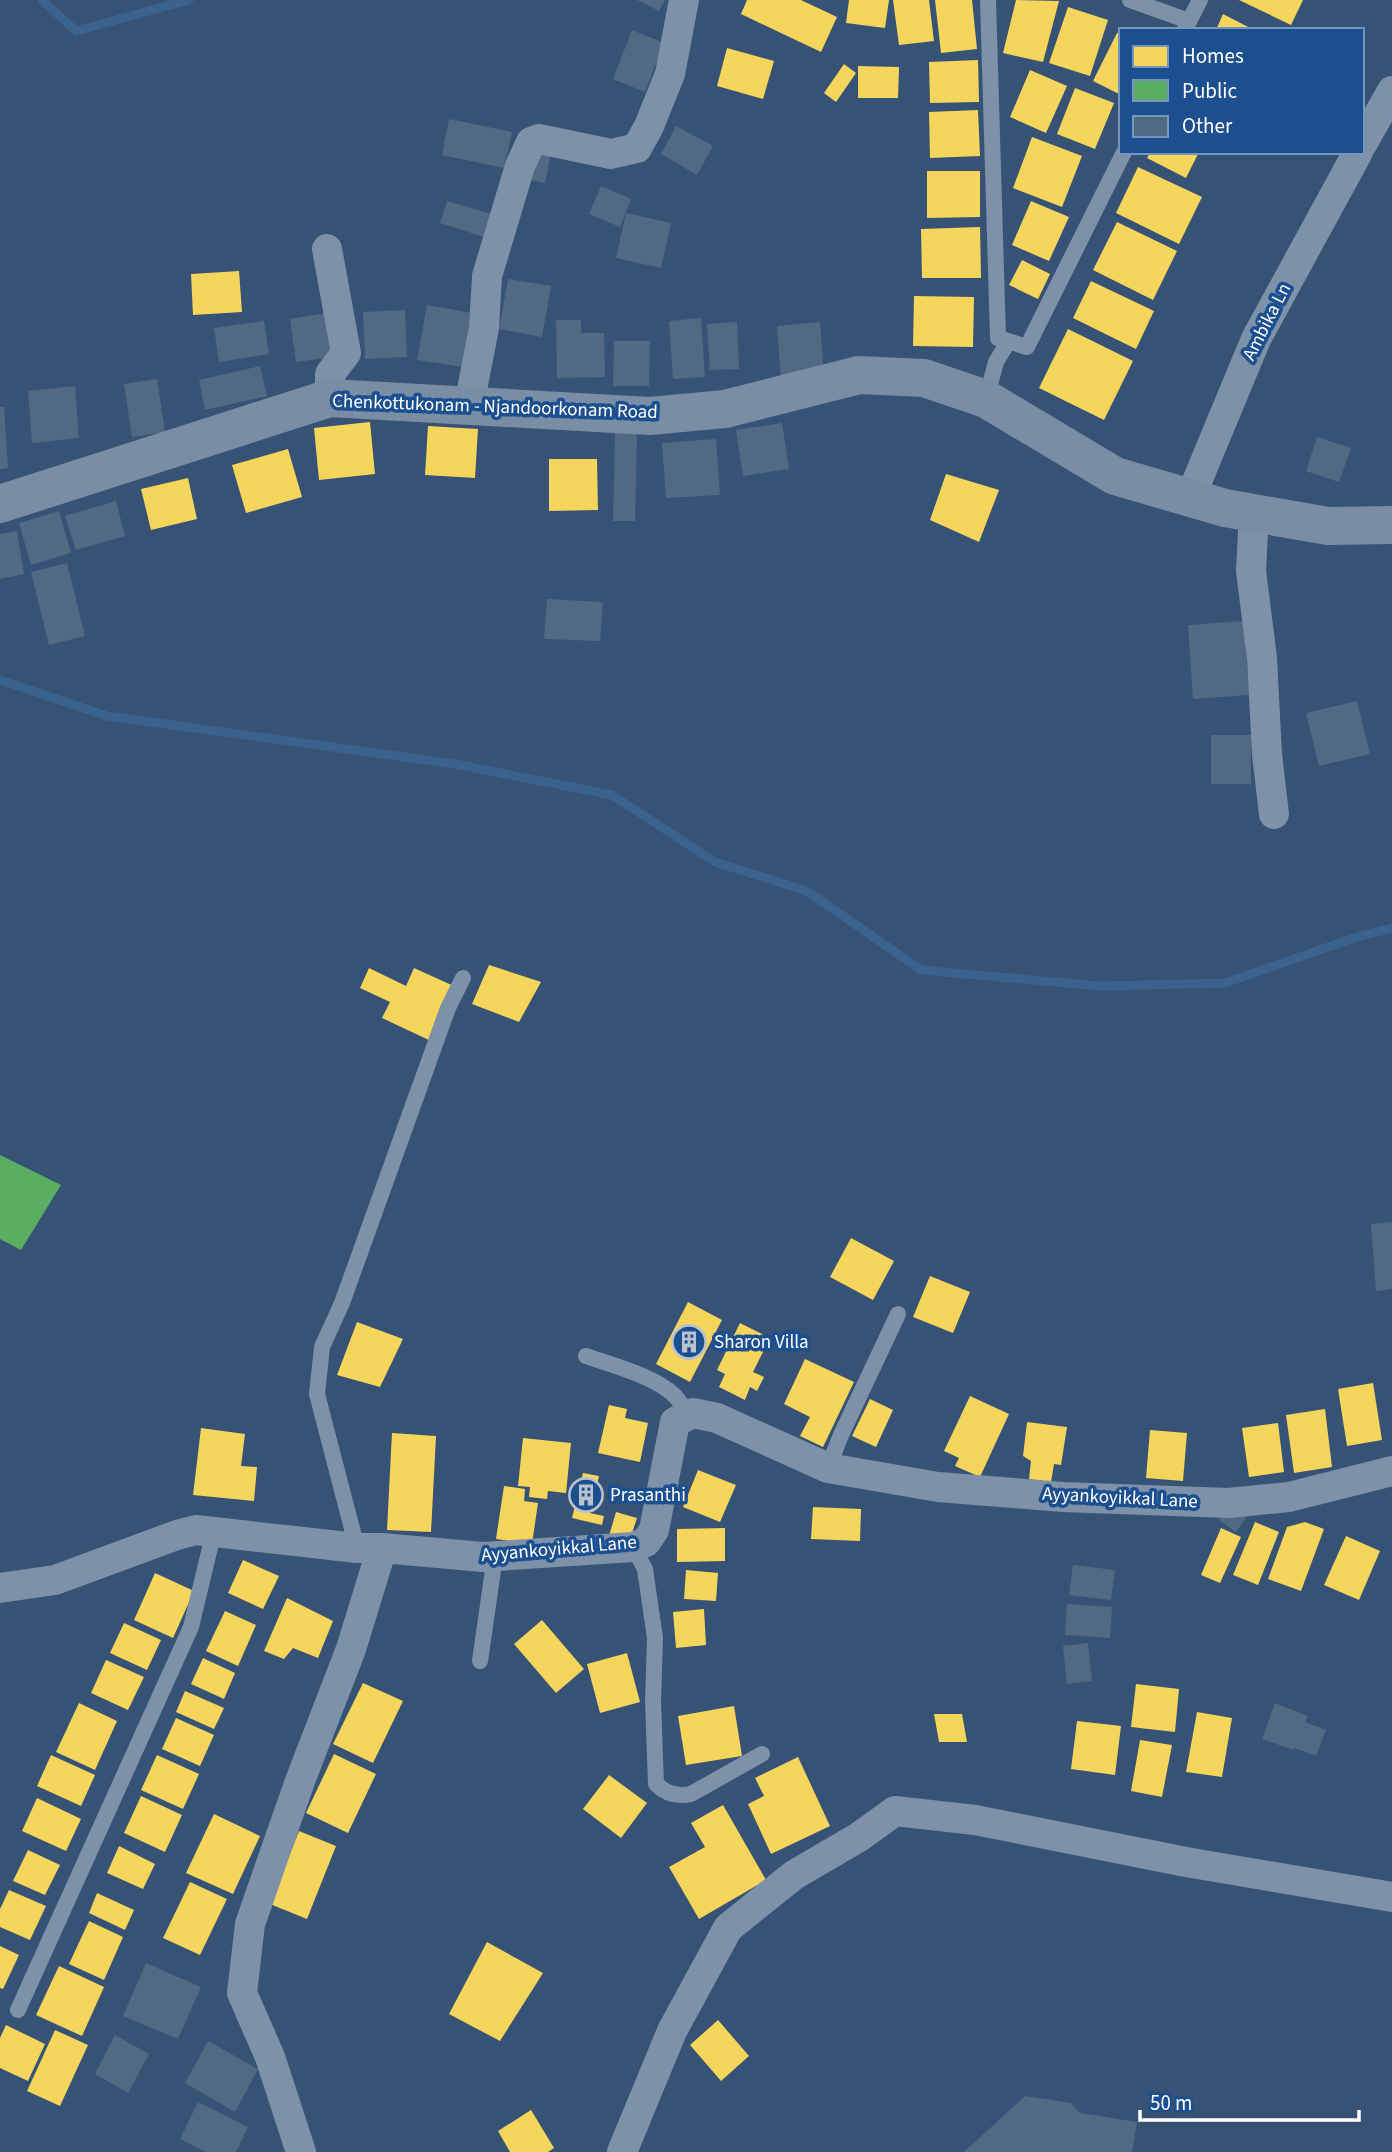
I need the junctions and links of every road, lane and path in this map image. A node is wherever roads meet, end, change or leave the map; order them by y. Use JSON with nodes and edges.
{"nodes":[{"id":1,"x":684,"y":0,"type":"edge"},
{"id":2,"x":988,"y":0,"type":"edge"},
{"id":3,"x":1129,"y":0,"type":"edge"},
{"id":4,"x":1200,"y":0,"type":"edge"},
{"id":5,"x":1187,"y":25,"type":"edge"},
{"id":6,"x":1392,"y":90,"type":"edge"},
{"id":7,"x":1364,"y":140,"type":"edge"},
{"id":8,"x":1123,"y":154,"type":"edge"},
{"id":9,"x":1357,"y":154,"type":"edge"},
{"id":10,"x":327,"y":249,"type":"dead end"},
{"id":11,"x":1007,"y":342,"type":"junction"},
{"id":12,"x":330,"y":398,"type":"junction"},
{"id":13,"x":986,"y":399,"type":"junction"},
{"id":14,"x":469,"y":405,"type":"junction"},
{"id":15,"x":1189,"y":498,"type":"junction"},
{"id":16,"x":0,"y":504,"type":"edge"},
{"id":17,"x":1254,"y":513,"type":"junction"},
{"id":18,"x":1392,"y":525,"type":"edge"},
{"id":19,"x":1274,"y":814,"type":"dead end"},
{"id":20,"x":463,"y":978,"type":"dead end"},
{"id":21,"x":898,"y":1314,"type":"dead end"},
{"id":22,"x":586,"y":1356,"type":"dead end"},
{"id":23,"x":689,"y":1415,"type":"junction"},
{"id":24,"x":828,"y":1468,"type":"junction"},
{"id":25,"x":1392,"y":1471,"type":"edge"},
{"id":26,"x":214,"y":1531,"type":"junction"},
{"id":27,"x":633,"y":1547,"type":"junction"},
{"id":28,"x":370,"y":1548,"type":"junction"},
{"id":29,"x":495,"y":1556,"type":"junction"},
{"id":30,"x":0,"y":1588,"type":"edge"},
{"id":31,"x":481,"y":1661,"type":"dead end"},
{"id":32,"x":762,"y":1754,"type":"dead end"},
{"id":33,"x":1392,"y":1897,"type":"edge"},
{"id":34,"x":18,"y":2010,"type":"dead end"},
{"id":35,"x":301,"y":2152,"type":"edge"},
{"id":36,"x":622,"y":2152,"type":"edge"}],
"edges":[{"from":1,"to":14,"type":"street"},
{"from":2,"to":11,"type":"lane"},
{"from":3,"to":5,"type":"lane"},
{"from":4,"to":5,"type":"lane"},
{"from":6,"to":7,"type":"street"},
{"from":8,"to":11,"type":"lane"},
{"from":9,"to":15,"type":"street","name":"Ambika Ln"},
{"from":10,"to":12,"type":"street"},
{"from":11,"to":13,"type":"lane"},
{"from":12,"to":14,"type":"main road","name":"Chenkottukonam - Njandoorkonam Road"},
{"from":12,"to":16,"type":"main road","name":"Chenkottukonam - Njandoorkonam Road"},
{"from":13,"to":14,"type":"main road","name":"Chenkottukonam - Njandoorkonam Road"},
{"from":13,"to":15,"type":"main road","name":"Chenkottukonam - Njandoorkonam Road"},
{"from":15,"to":17,"type":"main road","name":"Chenkottukonam - Njandoorkonam Road"},
{"from":17,"to":18,"type":"main road","name":"Chenkottukonam - Njandoorkonam Road"},
{"from":17,"to":19,"type":"street"},
{"from":20,"to":28,"type":"lane"},
{"from":21,"to":24,"type":"lane"},
{"from":22,"to":23,"type":"lane"},
{"from":23,"to":24,"type":"street","name":"Ayyankoyikkal Lane"},
{"from":23,"to":27,"type":"street","name":"Ayyankoyikkal Lane"},
{"from":24,"to":25,"type":"street","name":"Ayyankoyikkal Lane"},
{"from":26,"to":28,"type":"street","name":"Ayyankoyikkal Lane"},
{"from":26,"to":30,"type":"street","name":"Ayyankoyikkal Lane"},
{"from":26,"to":34,"type":"lane"},
{"from":27,"to":29,"type":"street","name":"Ayyankoyikkal Lane"},
{"from":27,"to":32,"type":"lane"},
{"from":28,"to":29,"type":"street","name":"Ayyankoyikkal Lane"},
{"from":28,"to":35,"type":"street"},
{"from":29,"to":31,"type":"lane"},
{"from":33,"to":36,"type":"street"}]}
